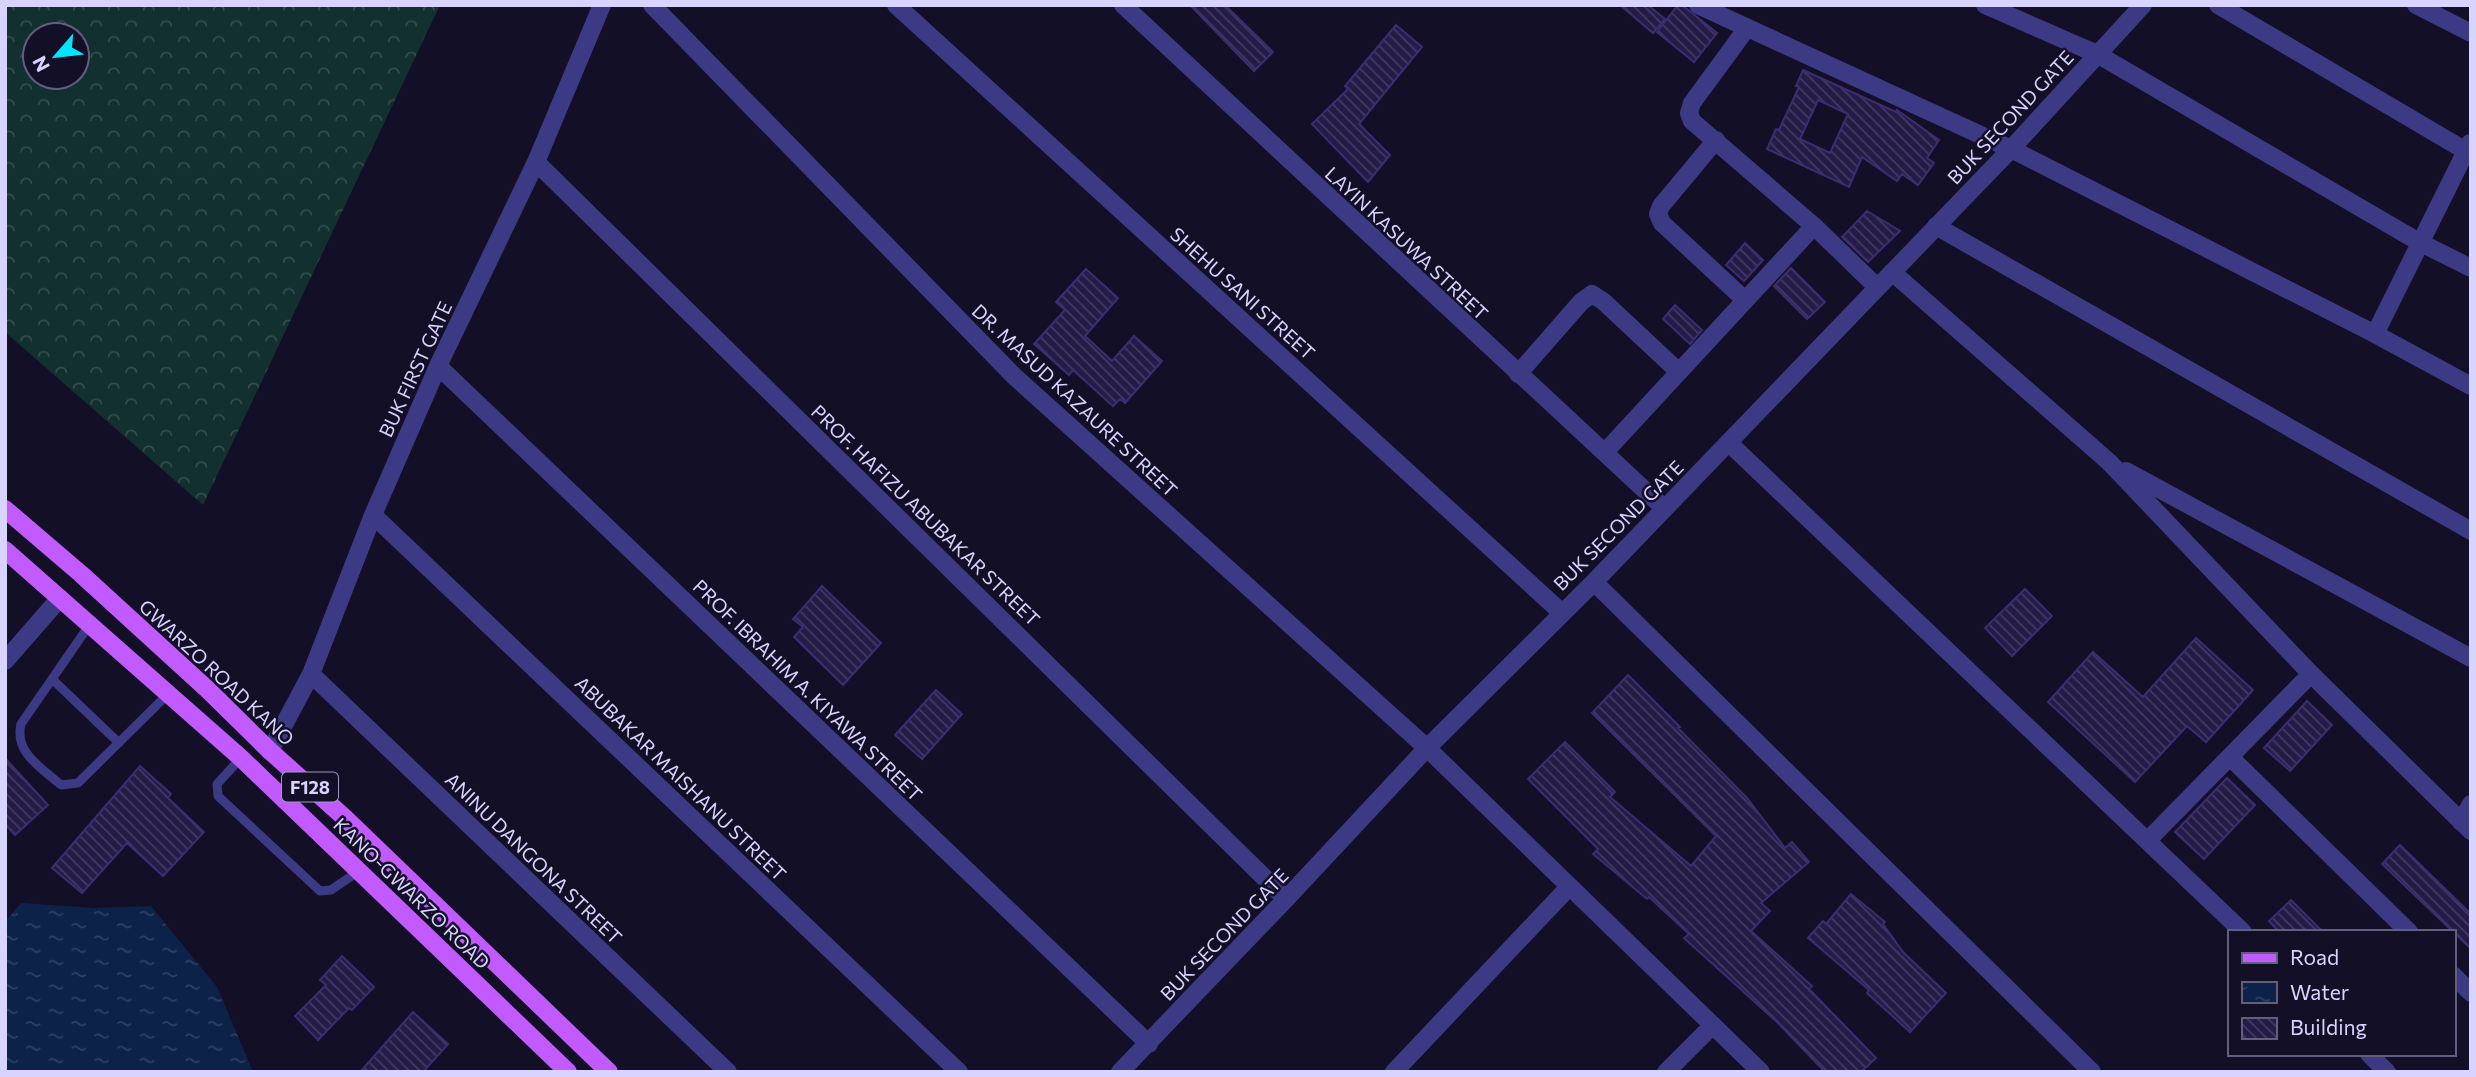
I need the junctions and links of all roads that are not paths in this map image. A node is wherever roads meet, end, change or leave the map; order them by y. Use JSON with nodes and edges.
{"nodes":[{"id":1,"x":602,"y":5,"type":"edge"},
{"id":2,"x":652,"y":5,"type":"edge"},
{"id":3,"x":895,"y":5,"type":"edge"},
{"id":4,"x":1123,"y":5,"type":"edge"},
{"id":5,"x":1698,"y":5,"type":"edge"},
{"id":6,"x":1984,"y":5,"type":"edge"},
{"id":7,"x":2143,"y":5,"type":"edge"},
{"id":8,"x":2218,"y":5,"type":"edge"},
{"id":9,"x":2416,"y":5,"type":"edge"},
{"id":10,"x":2435,"y":10,"type":"edge"},
{"id":11,"x":1747,"y":28,"type":"junction"},
{"id":12,"x":2471,"y":33,"type":"edge"},
{"id":13,"x":2097,"y":54,"type":"junction"},
{"id":14,"x":1716,"y":140,"type":"junction"},
{"id":15,"x":2011,"y":149,"type":"junction"},
{"id":16,"x":2469,"y":149,"type":"edge"},
{"id":17,"x":536,"y":162,"type":"junction"},
{"id":18,"x":1814,"y":226,"type":"junction"},
{"id":19,"x":1936,"y":226,"type":"junction"},
{"id":20,"x":2420,"y":242,"type":"junction"},
{"id":21,"x":2471,"y":268,"type":"edge"},
{"id":22,"x":1892,"y":272,"type":"junction"},
{"id":23,"x":1877,"y":287,"type":"junction"},
{"id":24,"x":1745,"y":300,"type":"junction"},
{"id":25,"x":2375,"y":334,"type":"junction"},
{"id":26,"x":438,"y":366,"type":"junction"},
{"id":27,"x":1679,"y":372,"type":"junction"},
{"id":28,"x":1518,"y":374,"type":"junction"},
{"id":29,"x":2471,"y":386,"type":"edge"},
{"id":30,"x":1729,"y":443,"type":"junction"},
{"id":31,"x":1605,"y":452,"type":"junction"},
{"id":32,"x":2109,"y":462,"type":"junction"},
{"id":33,"x":1664,"y":508,"type":"junction"},
{"id":34,"x":5,"y":509,"type":"edge"},
{"id":35,"x":373,"y":514,"type":"junction"},
{"id":36,"x":2471,"y":531,"type":"edge"},
{"id":37,"x":5,"y":550,"type":"edge"},
{"id":38,"x":1594,"y":582,"type":"junction"},
{"id":39,"x":61,"y":598,"type":"junction"},
{"id":40,"x":1561,"y":612,"type":"junction"},
{"id":41,"x":90,"y":624,"type":"junction"},
{"id":42,"x":2471,"y":658,"type":"edge"},
{"id":43,"x":5,"y":661,"type":"edge"},
{"id":44,"x":311,"y":674,"type":"junction"},
{"id":45,"x":2311,"y":674,"type":"junction"},
{"id":46,"x":52,"y":679,"type":"junction"},
{"id":47,"x":168,"y":694,"type":"junction"},
{"id":48,"x":119,"y":743,"type":"junction"},
{"id":49,"x":1427,"y":748,"type":"junction"},
{"id":50,"x":270,"y":751,"type":"junction"},
{"id":51,"x":2230,"y":757,"type":"junction"},
{"id":52,"x":241,"y":758,"type":"junction"},
{"id":53,"x":2471,"y":804,"type":"edge"},
{"id":54,"x":2466,"y":827,"type":"edge"},
{"id":55,"x":2149,"y":839,"type":"junction"},
{"id":56,"x":359,"y":871,"type":"junction"},
{"id":57,"x":1569,"y":887,"type":"junction"},
{"id":58,"x":1286,"y":899,"type":"junction"},
{"id":59,"x":2241,"y":930,"type":"edge"},
{"id":60,"x":2407,"y":930,"type":"edge"},
{"id":61,"x":2455,"y":977,"type":"edge"},
{"id":62,"x":2471,"y":993,"type":"edge"},
{"id":63,"x":1713,"y":1025,"type":"junction"},
{"id":64,"x":1149,"y":1044,"type":"junction"},
{"id":65,"x":2371,"y":1056,"type":"edge"},
{"id":66,"x":568,"y":1072,"type":"edge"},
{"id":67,"x":609,"y":1072,"type":"edge"},
{"id":68,"x":729,"y":1072,"type":"edge"},
{"id":69,"x":959,"y":1072,"type":"edge"},
{"id":70,"x":1120,"y":1072,"type":"edge"},
{"id":71,"x":1394,"y":1072,"type":"edge"},
{"id":72,"x":1666,"y":1072,"type":"edge"},
{"id":73,"x":1761,"y":1072,"type":"edge"},
{"id":74,"x":2092,"y":1072,"type":"edge"},
{"id":75,"x":2387,"y":1072,"type":"edge"}],
"edges":[{"from":1,"to":17,"type":"street","name":"BUK FIRST GATE"},
{"from":2,"to":49,"type":"street","name":"DR. MASUD KAZAURE STREET"},
{"from":3,"to":40,"type":"street","name":"SHEHU SANI STREET"},
{"from":4,"to":28,"type":"street","name":"LAYIN KASUWA STREET"},
{"from":5,"to":11,"type":"street"},
{"from":6,"to":13,"type":"street"},
{"from":7,"to":13,"type":"street","name":"BUK SECOND GATE"},
{"from":8,"to":16,"type":"street"},
{"from":9,"to":10,"type":"street"},
{"from":10,"to":12,"type":"street"},
{"from":11,"to":14,"type":"street"},
{"from":11,"to":15,"type":"street"},
{"from":13,"to":15,"type":"street","name":"BUK SECOND GATE"},
{"from":13,"to":20,"type":"street"},
{"from":14,"to":18,"type":"street"},
{"from":14,"to":24,"type":"street"},
{"from":15,"to":19,"type":"street","name":"BUK SECOND GATE"},
{"from":15,"to":25,"type":"street"},
{"from":16,"to":20,"type":"street"},
{"from":17,"to":26,"type":"street","name":"BUK FIRST GATE"},
{"from":17,"to":58,"type":"street","name":"PROF. HAFIZU ABUBAKAR STREET"},
{"from":18,"to":23,"type":"street"},
{"from":18,"to":24,"type":"street"},
{"from":19,"to":22,"type":"street","name":"BUK SECOND GATE"},
{"from":19,"to":36,"type":"street"},
{"from":20,"to":21,"type":"street"},
{"from":20,"to":25,"type":"street"},
{"from":22,"to":23,"type":"street","name":"BUK SECOND GATE"},
{"from":22,"to":32,"type":"street"},
{"from":23,"to":30,"type":"street","name":"BUK SECOND GATE"},
{"from":24,"to":27,"type":"street"},
{"from":25,"to":29,"type":"street"},
{"from":26,"to":35,"type":"street","name":"BUK FIRST GATE"},
{"from":26,"to":64,"type":"street","name":"PROF. IBRAHIM A. KIYAWA STREET"},
{"from":27,"to":28,"type":"street"},
{"from":27,"to":31,"type":"street"},
{"from":28,"to":31,"type":"street","name":"LAYIN KASUWA STREET"},
{"from":30,"to":33,"type":"street","name":"BUK SECOND GATE"},
{"from":30,"to":55,"type":"street"},
{"from":31,"to":33,"type":"street","name":"LAYIN KASUWA STREET"},
{"from":32,"to":42,"type":"street"},
{"from":32,"to":45,"type":"street"},
{"from":33,"to":38,"type":"street","name":"BUK SECOND GATE"},
{"from":34,"to":50,"type":"main road","name":"GWARZO ROAD KANO","number":"F128"},
{"from":35,"to":44,"type":"street","name":"BUK FIRST GATE"},
{"from":35,"to":69,"type":"street","name":"ABUBAKAR MAISHANU STREET"},
{"from":37,"to":39,"type":"main road","name":"KANO-GWARZO ROAD","number":"F128"},
{"from":38,"to":40,"type":"street","name":"BUK SECOND GATE"},
{"from":38,"to":74,"type":"street"},
{"from":39,"to":41,"type":"main road","name":"KANO-GWARZO ROAD","number":"F128"},
{"from":39,"to":43,"type":"street"},
{"from":40,"to":49,"type":"street","name":"BUK SECOND GATE"},
{"from":41,"to":46,"type":"lane"},
{"from":41,"to":47,"type":"main road","name":"KANO-GWARZO ROAD","number":"F128"},
{"from":44,"to":50,"type":"street","name":"BUK FIRST GATE"},
{"from":44,"to":68,"type":"street","name":"ANINU DANGONA STREET"},
{"from":45,"to":51,"type":"street"},
{"from":45,"to":54,"type":"street"},
{"from":46,"to":48,"type":"lane"},
{"from":46,"to":48,"type":"lane"},
{"from":47,"to":48,"type":"lane"},
{"from":47,"to":52,"type":"main road","name":"KANO-GWARZO ROAD","number":"F128"},
{"from":49,"to":57,"type":"street","name":"DR. MASUD KAZAURE STREET"},
{"from":49,"to":58,"type":"street","name":"BUK SECOND GATE"},
{"from":50,"to":67,"type":"main road","name":"GWARZO ROAD KANO","number":"F128"},
{"from":51,"to":55,"type":"street"},
{"from":51,"to":60,"type":"street"},
{"from":52,"to":56,"type":"main road","name":"KANO-GWARZO ROAD","number":"F128"},
{"from":52,"to":56,"type":"lane"},
{"from":53,"to":54,"type":"street"},
{"from":55,"to":59,"type":"street"},
{"from":56,"to":66,"type":"main road","name":"KANO-GWARZO ROAD","number":"F128"},
{"from":57,"to":63,"type":"street","name":"DR. MASUD KAZAURE STREET"},
{"from":57,"to":71,"type":"street"},
{"from":58,"to":64,"type":"street","name":"BUK SECOND GATE"},
{"from":61,"to":62,"type":"street"},
{"from":63,"to":72,"type":"street"},
{"from":63,"to":73,"type":"street","name":"DR. MASUD KAZAURE STREET"},
{"from":64,"to":70,"type":"street","name":"BUK SECOND GATE"},
{"from":65,"to":75,"type":"street"}]}
